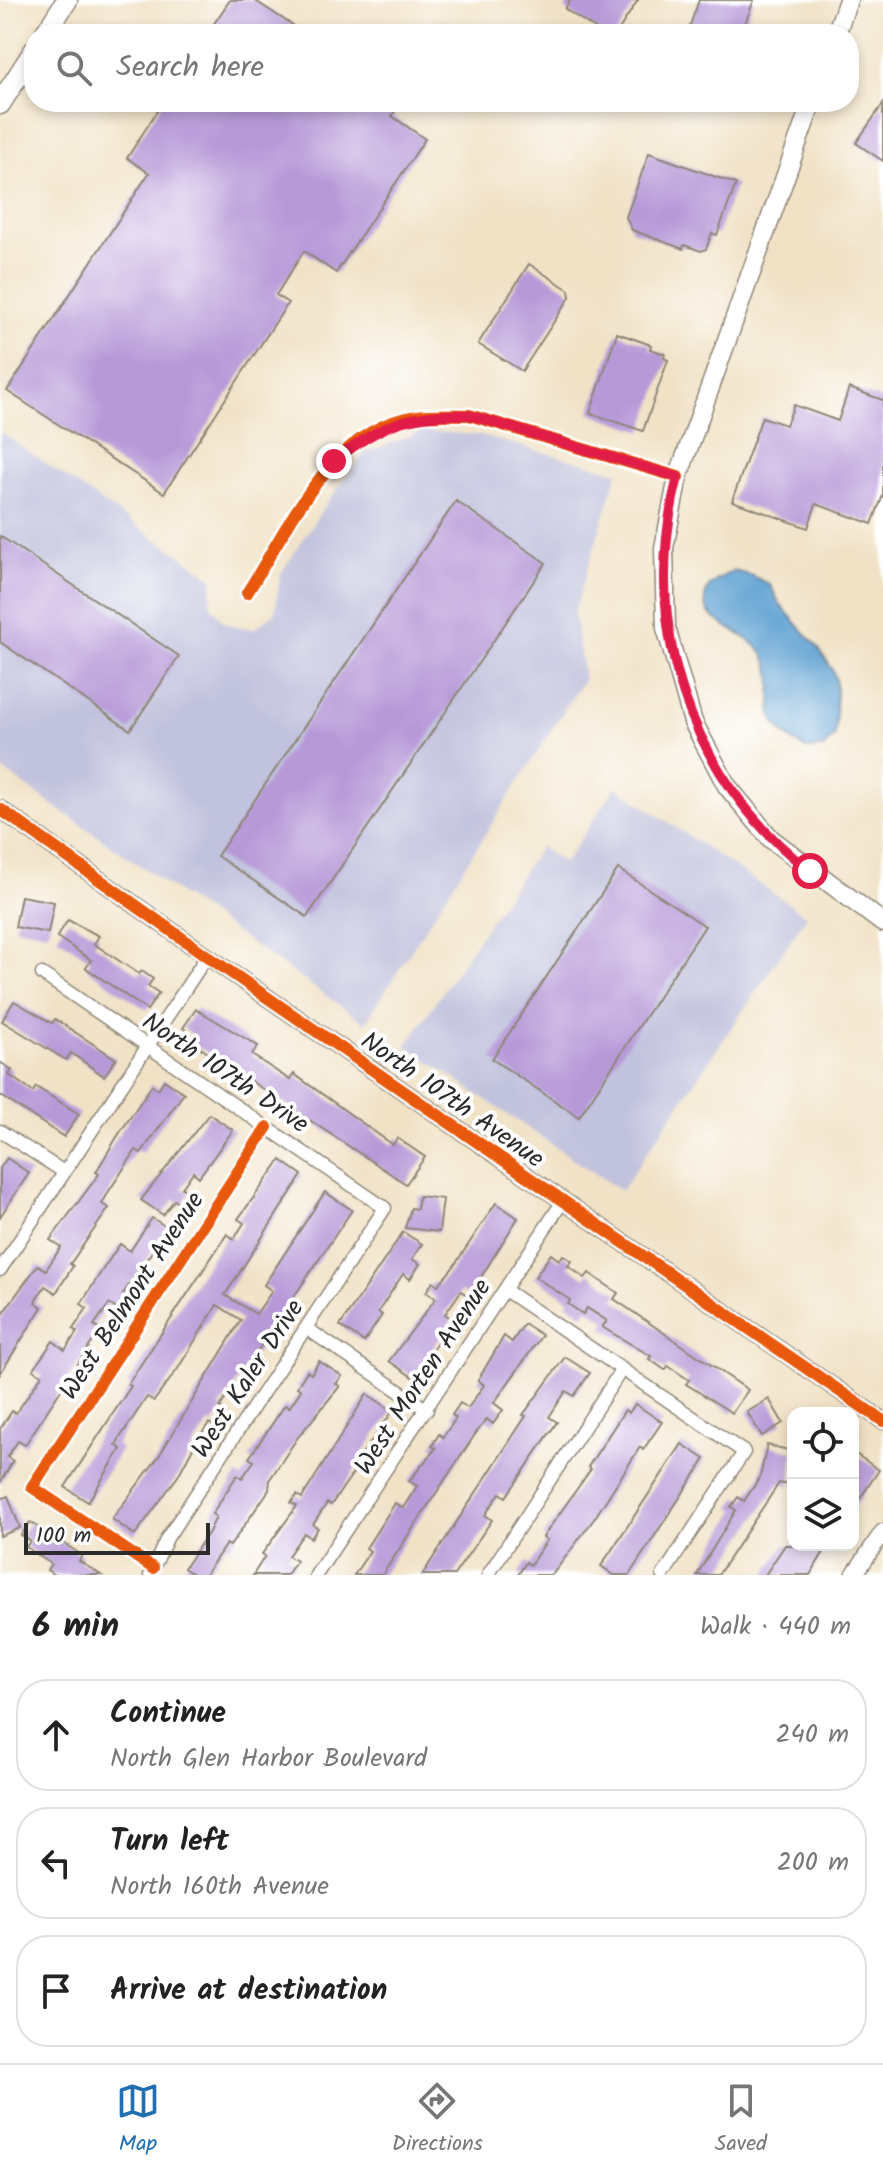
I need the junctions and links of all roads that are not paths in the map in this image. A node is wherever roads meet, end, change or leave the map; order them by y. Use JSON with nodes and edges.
{"nodes":[{"id":1,"x":67,"y":0,"type":"edge"},
{"id":2,"x":848,"y":0,"type":"edge"},
{"id":3,"x":51,"y":24,"type":"edge"},
{"id":4,"x":840,"y":24,"type":"edge"},
{"id":5,"x":24,"y":67,"type":"edge"},
{"id":6,"x":0,"y":104,"type":"edge"},
{"id":7,"x":808,"y":112,"type":"edge"},
{"id":8,"x":678,"y":477,"type":"junction"},
{"id":9,"x":247,"y":593,"type":"dead end"},
{"id":10,"x":0,"y":809,"type":"edge"},
{"id":11,"x":883,"y":923,"type":"edge"},
{"id":12,"x":207,"y":956,"type":"junction"},
{"id":13,"x":42,"y":974,"type":"dead end"},
{"id":14,"x":148,"y":1045,"type":"junction"},
{"id":15,"x":267,"y":1127,"type":"junction"},
{"id":16,"x":0,"y":1131,"type":"edge"},
{"id":17,"x":64,"y":1172,"type":"junction"},
{"id":18,"x":563,"y":1201,"type":"junction"},
{"id":19,"x":385,"y":1208,"type":"joint"},
{"id":20,"x":0,"y":1270,"type":"edge"},
{"id":21,"x":505,"y":1290,"type":"junction"},
{"id":22,"x":306,"y":1328,"type":"junction"},
{"id":23,"x":622,"y":1369,"type":"junction"},
{"id":24,"x":427,"y":1410,"type":"junction"},
{"id":25,"x":883,"y":1421,"type":"edge"},
{"id":26,"x":883,"y":1532,"type":"edge"},
{"id":27,"x":152,"y":1571,"type":"edge"},
{"id":28,"x":316,"y":1575,"type":"edge"},
{"id":29,"x":488,"y":1575,"type":"edge"},
{"id":30,"x":663,"y":1575,"type":"edge"},
{"id":31,"x":854,"y":1575,"type":"edge"}],
"edges":[{"from":1,"to":3,"type":"main road"},
{"from":2,"to":4,"type":"main road"},
{"from":5,"to":6,"type":"main road"},
{"from":7,"to":8,"type":"main road"},
{"from":8,"to":9,"type":"street"},
{"from":8,"to":11,"type":"main road"},
{"from":10,"to":12,"type":"street","name":"North 107th Avenue"},
{"from":12,"to":14,"type":"street"},
{"from":12,"to":18,"type":"street","name":"North 107th Avenue"},
{"from":13,"to":14,"type":"street","name":"North 107th Drive"},
{"from":14,"to":15,"type":"street","name":"North 107th Drive"},
{"from":14,"to":17,"type":"street"},
{"from":15,"to":19,"type":"street","name":"North 107th Drive"},
{"from":15,"to":27,"type":"street","name":"West Belmont Avenue"},
{"from":16,"to":17,"type":"street"},
{"from":17,"to":20,"type":"street"},
{"from":18,"to":21,"type":"street","name":"West Morten Avenue"},
{"from":18,"to":25,"type":"street","name":"North 107th Avenue"},
{"from":19,"to":22,"type":"street","name":"West Kaler Drive"},
{"from":21,"to":23,"type":"street"},
{"from":21,"to":24,"type":"street","name":"West Morten Avenue"},
{"from":22,"to":24,"type":"street"},
{"from":22,"to":27,"type":"street","name":"West Kaler Drive"},
{"from":23,"to":29,"type":"street"},
{"from":23,"to":30,"type":"street"},
{"from":24,"to":28,"type":"street","name":"West Morten Avenue"},
{"from":26,"to":31,"type":"street"}]}
